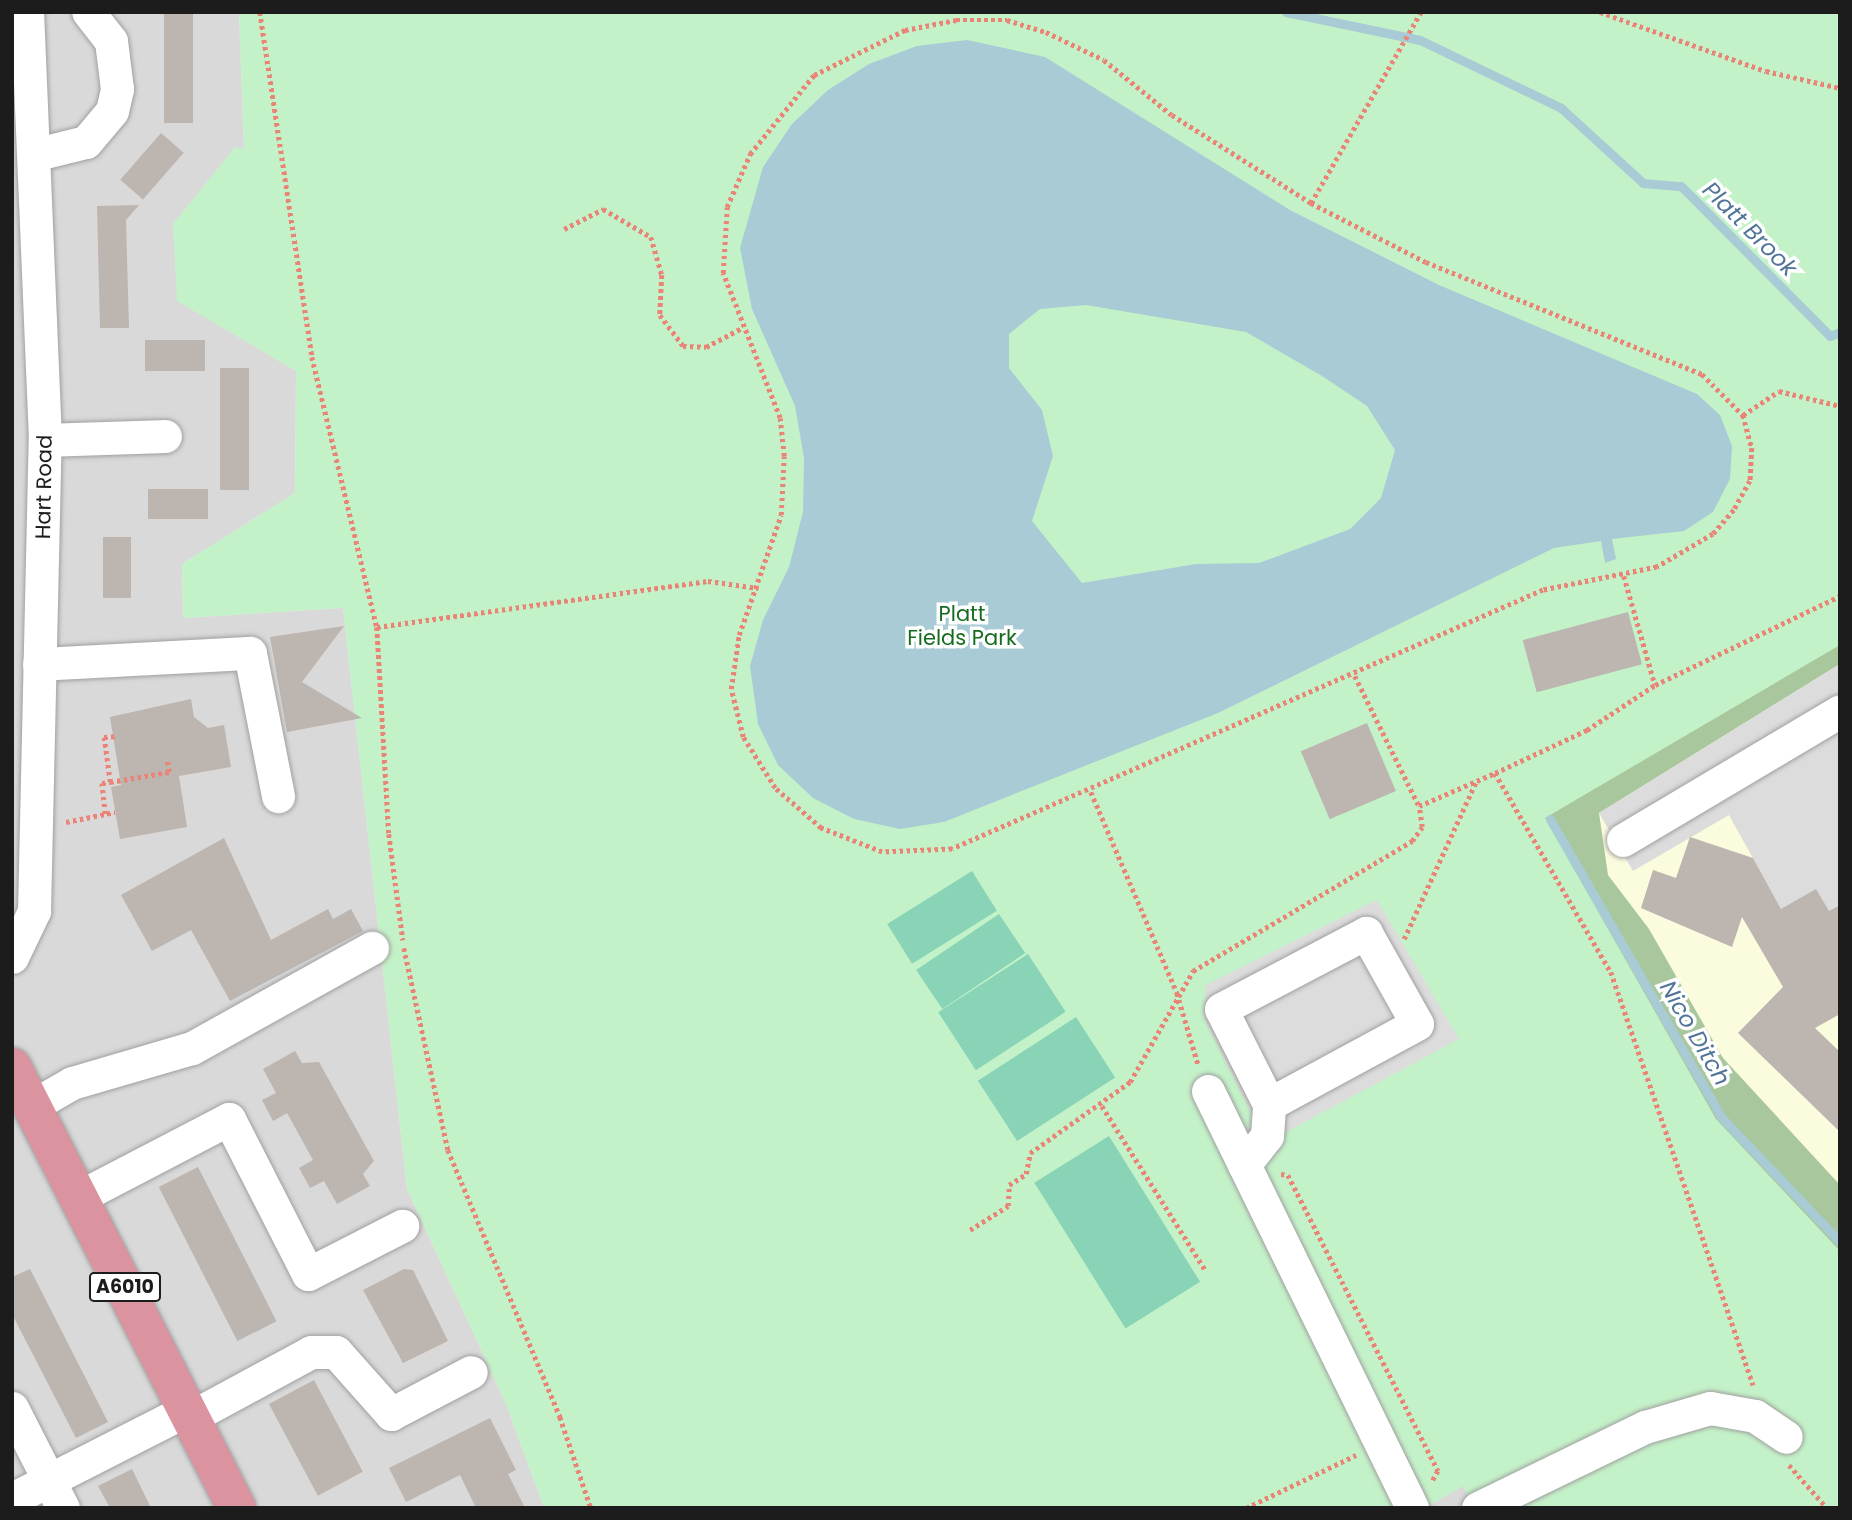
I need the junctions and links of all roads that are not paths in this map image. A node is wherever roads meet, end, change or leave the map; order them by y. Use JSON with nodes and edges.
{"nodes":[{"id":1,"x":27,"y":12,"type":"edge"},
{"id":2,"x":88,"y":12,"type":"edge"},
{"id":3,"x":37,"y":154,"type":"junction"},
{"id":4,"x":165,"y":436,"type":"dead end"},
{"id":5,"x":46,"y":440,"type":"junction"},
{"id":6,"x":39,"y":664,"type":"junction"},
{"id":7,"x":1840,"y":711,"type":"edge"},
{"id":8,"x":278,"y":796,"type":"dead end"},
{"id":9,"x":1623,"y":840,"type":"dead end"},
{"id":10,"x":372,"y":948,"type":"dead end"},
{"id":11,"x":12,"y":957,"type":"edge"},
{"id":12,"x":1208,"y":1091,"type":"road end"},
{"id":13,"x":21,"y":1095,"type":"edge"},
{"id":14,"x":1269,"y":1104,"type":"junction"},
{"id":15,"x":1244,"y":1165,"type":"junction"},
{"id":16,"x":79,"y":1198,"type":"junction"},
{"id":17,"x":402,"y":1226,"type":"dead end"},
{"id":18,"x":471,"y":1372,"type":"dead end"},
{"id":19,"x":12,"y":1408,"type":"edge"},
{"id":20,"x":189,"y":1414,"type":"junction"},
{"id":21,"x":1776,"y":1430,"type":"road end"},
{"id":22,"x":56,"y":1494,"type":"edge"},
{"id":23,"x":12,"y":1499,"type":"edge"},
{"id":24,"x":237,"y":1508,"type":"edge"},
{"id":25,"x":1412,"y":1508,"type":"edge"},
{"id":26,"x":1478,"y":1508,"type":"edge"}],
"edges":[{"from":1,"to":3,"type":"street","name":"Hart Road"},
{"from":2,"to":3,"type":"street"},
{"from":3,"to":5,"type":"street","name":"Hart Road"},
{"from":4,"to":5,"type":"street"},
{"from":5,"to":6,"type":"street","name":"Hart Road"},
{"from":6,"to":8,"type":"street"},
{"from":6,"to":11,"type":"street","name":"Hart Road"},
{"from":7,"to":9,"type":"street"},
{"from":10,"to":13,"type":"street"},
{"from":12,"to":15,"type":"street"},
{"from":13,"to":16,"type":"highway","number":"A6010"},
{"from":14,"to":14,"type":"street"},
{"from":14,"to":15,"type":"street"},
{"from":15,"to":25,"type":"street"},
{"from":16,"to":17,"type":"street"},
{"from":16,"to":20,"type":"highway","number":"A6010"},
{"from":18,"to":20,"type":"street"},
{"from":19,"to":22,"type":"street"},
{"from":20,"to":22,"type":"street"},
{"from":20,"to":24,"type":"highway","number":"A6010"},
{"from":21,"to":26,"type":"street"},
{"from":22,"to":23,"type":"street"}]}
